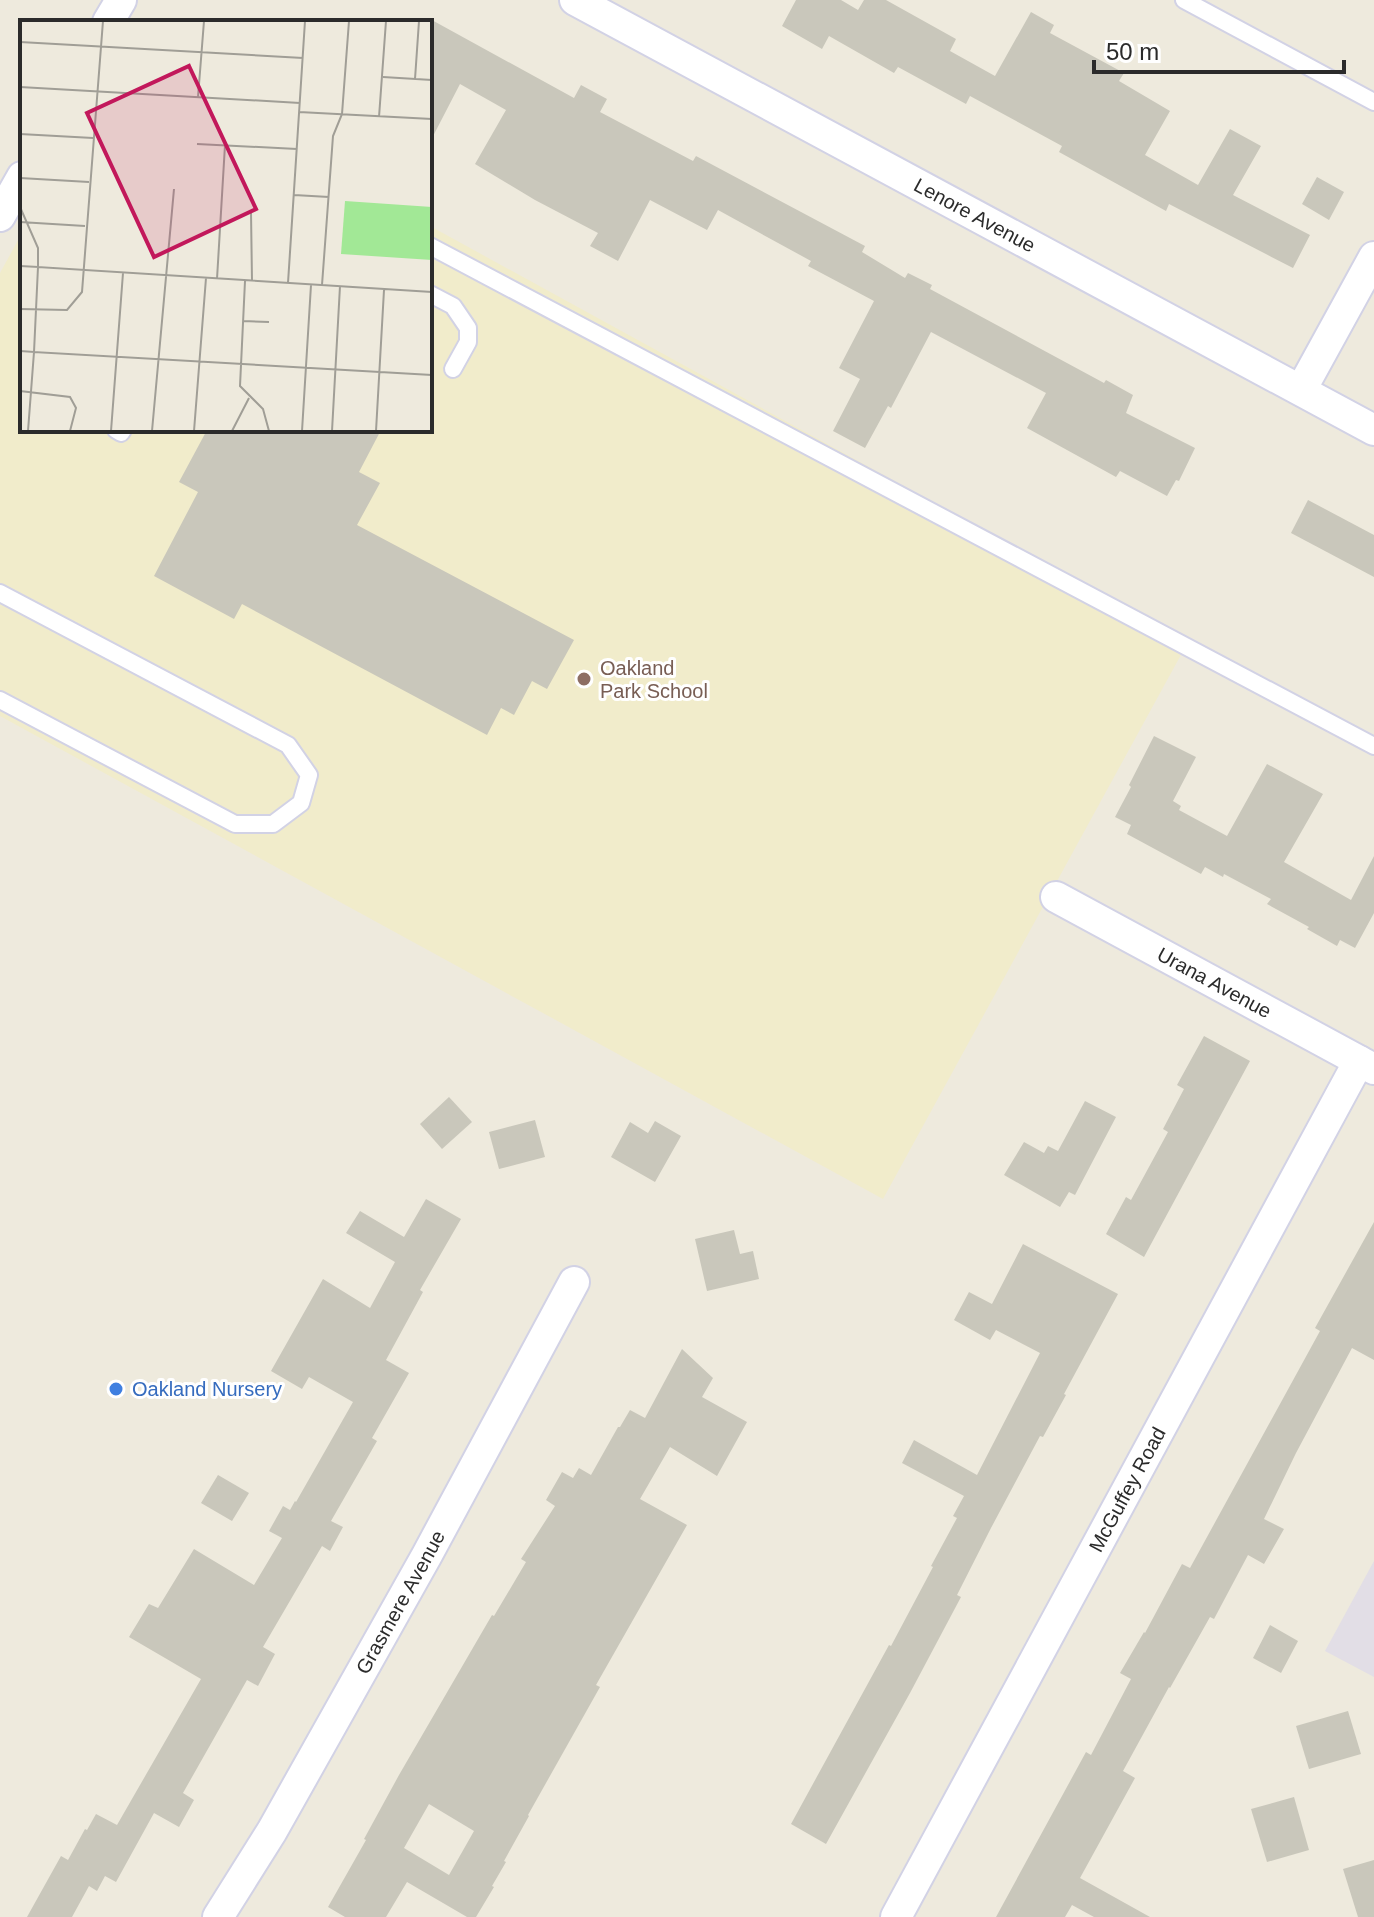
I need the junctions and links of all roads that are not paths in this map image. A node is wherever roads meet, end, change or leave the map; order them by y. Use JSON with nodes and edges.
{"nodes":[{"id":1,"x":121,"y":0,"type":"edge"},
{"id":2,"x":575,"y":0,"type":"edge"},
{"id":3,"x":1184,"y":0,"type":"edge"},
{"id":4,"x":109,"y":20,"type":"edge"},
{"id":5,"x":1374,"y":102,"type":"edge"},
{"id":6,"x":20,"y":181,"type":"edge"},
{"id":7,"x":0,"y":216,"type":"edge"},
{"id":8,"x":432,"y":247,"type":"edge"},
{"id":9,"x":1374,"y":257,"type":"edge"},
{"id":10,"x":432,"y":295,"type":"edge"},
{"id":11,"x":453,"y":369,"type":"dead end"},
{"id":12,"x":1301,"y":390,"type":"junction"},
{"id":13,"x":1374,"y":430,"type":"edge"},
{"id":14,"x":0,"y":593,"type":"edge"},
{"id":15,"x":0,"y":700,"type":"edge"},
{"id":16,"x":1374,"y":746,"type":"edge"},
{"id":17,"x":1056,"y":897,"type":"dead end"},
{"id":18,"x":1366,"y":1065,"type":"edge"},
{"id":19,"x":574,"y":1282,"type":"dead end"},
{"id":20,"x":218,"y":1917,"type":"edge"},
{"id":21,"x":896,"y":1917,"type":"edge"}],
"edges":[{"from":1,"to":4,"type":"street"},
{"from":2,"to":12,"type":"street","name":"Lenore Avenue"},
{"from":3,"to":5,"type":"lane"},
{"from":6,"to":7,"type":"street"},
{"from":8,"to":16,"type":"lane"},
{"from":9,"to":12,"type":"street"},
{"from":10,"to":11,"type":"lane"},
{"from":12,"to":13,"type":"street","name":"Lenore Avenue"},
{"from":14,"to":15,"type":"lane"},
{"from":17,"to":18,"type":"street","name":"Urana Avenue"},
{"from":18,"to":21,"type":"street","name":"McGuffey Road"},
{"from":19,"to":20,"type":"street","name":"Grasmere Avenue"}]}
